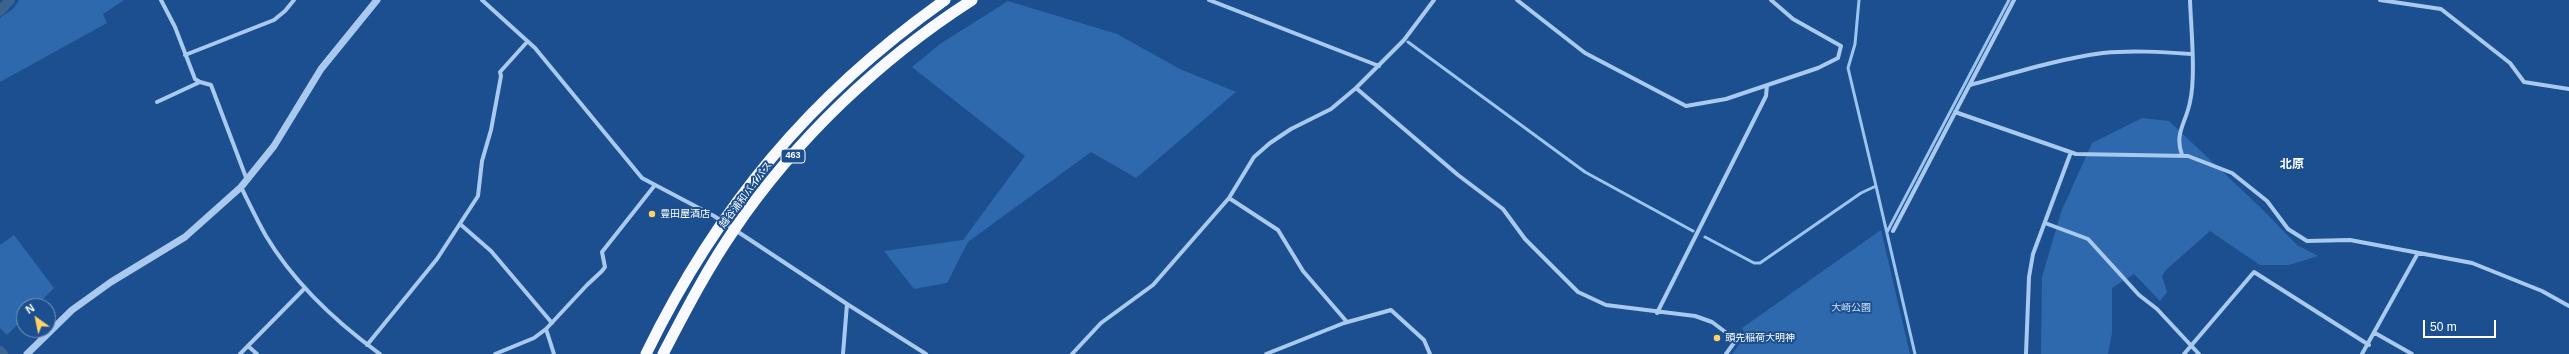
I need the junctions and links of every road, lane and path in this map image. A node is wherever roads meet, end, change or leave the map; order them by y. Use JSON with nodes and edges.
{"nodes":[{"id":1,"x":161,"y":0,"type":"edge"},
{"id":2,"x":294,"y":0,"type":"edge"},
{"id":3,"x":377,"y":0,"type":"edge"},
{"id":4,"x":482,"y":0,"type":"edge"},
{"id":5,"x":945,"y":0,"type":"edge"},
{"id":6,"x":972,"y":0,"type":"edge"},
{"id":7,"x":1209,"y":0,"type":"edge"},
{"id":8,"x":1434,"y":0,"type":"edge"},
{"id":9,"x":1517,"y":0,"type":"edge"},
{"id":10,"x":1771,"y":0,"type":"edge"},
{"id":11,"x":2014,"y":0,"type":"edge"},
{"id":12,"x":2190,"y":0,"type":"edge"},
{"id":13,"x":2380,"y":0,"type":"edge"},
{"id":14,"x":528,"y":42,"type":"junction"},
{"id":15,"x":2191,"y":54,"type":"junction"},
{"id":16,"x":185,"y":55,"type":"junction"},
{"id":17,"x":1379,"y":66,"type":"junction"},
{"id":18,"x":200,"y":82,"type":"junction"},
{"id":19,"x":1970,"y":84,"type":"junction"},
{"id":20,"x":1767,"y":85,"type":"junction"},
{"id":21,"x":1356,"y":88,"type":"junction"},
{"id":22,"x":2569,"y":89,"type":"edge"},
{"id":23,"x":157,"y":102,"type":"dead end"},
{"id":24,"x":1955,"y":112,"type":"junction"},
{"id":25,"x":2071,"y":152,"type":"junction"},
{"id":26,"x":2182,"y":155,"type":"junction"},
{"id":27,"x":246,"y":180,"type":"junction"},
{"id":28,"x":655,"y":185,"type":"junction"},
{"id":29,"x":241,"y":187,"type":"junction"},
{"id":30,"x":1229,"y":198,"type":"junction"},
{"id":31,"x":722,"y":222,"type":"junction"},
{"id":32,"x":2045,"y":223,"type":"junction"},
{"id":33,"x":460,"y":224,"type":"junction"},
{"id":34,"x":734,"y":230,"type":"junction"},
{"id":35,"x":1893,"y":231,"type":"dead end"},
{"id":36,"x":2418,"y":253,"type":"junction"},
{"id":37,"x":305,"y":288,"type":"junction"},
{"id":38,"x":847,"y":304,"type":"junction"},
{"id":39,"x":2569,"y":306,"type":"edge"},
{"id":40,"x":1657,"y":312,"type":"junction"},
{"id":41,"x":1347,"y":322,"type":"junction"},
{"id":42,"x":552,"y":323,"type":"junction"},
{"id":43,"x":546,"y":329,"type":"junction"},
{"id":44,"x":2375,"y":333,"type":"junction"},
{"id":45,"x":367,"y":345,"type":"junction"},
{"id":46,"x":2190,"y":345,"type":"junction"},
{"id":47,"x":2368,"y":345,"type":"junction"},
{"id":48,"x":248,"y":346,"type":"junction"},
{"id":49,"x":376,"y":353,"type":"edge"},
{"id":50,"x":26,"y":354,"type":"edge"},
{"id":51,"x":240,"y":354,"type":"edge"},
{"id":52,"x":257,"y":354,"type":"edge"},
{"id":53,"x":495,"y":354,"type":"edge"},
{"id":54,"x":554,"y":354,"type":"edge"},
{"id":55,"x":646,"y":354,"type":"edge"},
{"id":56,"x":664,"y":354,"type":"edge"},
{"id":57,"x":843,"y":354,"type":"edge"},
{"id":58,"x":926,"y":354,"type":"edge"},
{"id":59,"x":1072,"y":354,"type":"edge"},
{"id":60,"x":1266,"y":354,"type":"edge"},
{"id":61,"x":1430,"y":354,"type":"edge"},
{"id":62,"x":1726,"y":354,"type":"edge"},
{"id":63,"x":2026,"y":354,"type":"edge"},
{"id":64,"x":2184,"y":354,"type":"edge"},
{"id":65,"x":2199,"y":354,"type":"edge"},
{"id":66,"x":2362,"y":354,"type":"edge"},
{"id":67,"x":2412,"y":354,"type":"edge"}],
"edges":[{"from":1,"to":16,"type":"street"},
{"from":2,"to":16,"type":"street"},
{"from":3,"to":27,"type":"street"},
{"from":4,"to":14,"type":"street"},
{"from":5,"to":31,"type":"highway","name":"越谷浦和バイパス","number":"463"},
{"from":6,"to":34,"type":"highway","name":"越谷浦和バイパス","number":"463"},
{"from":7,"to":17,"type":"street"},
{"from":8,"to":17,"type":"street"},
{"from":9,"to":20,"type":"street"},
{"from":10,"to":20,"type":"street"},
{"from":11,"to":19,"type":"street"},
{"from":12,"to":15,"type":"street"},
{"from":13,"to":22,"type":"street"},
{"from":14,"to":28,"type":"street"},
{"from":14,"to":33,"type":"street"},
{"from":15,"to":19,"type":"street"},
{"from":15,"to":26,"type":"street"},
{"from":16,"to":18,"type":"street"},
{"from":17,"to":21,"type":"street"},
{"from":18,"to":23,"type":"street"},
{"from":18,"to":27,"type":"street"},
{"from":19,"to":24,"type":"street"},
{"from":20,"to":40,"type":"street"},
{"from":21,"to":30,"type":"street"},
{"from":21,"to":40,"type":"street"},
{"from":24,"to":25,"type":"street"},
{"from":24,"to":35,"type":"street"},
{"from":25,"to":26,"type":"street"},
{"from":25,"to":32,"type":"street"},
{"from":26,"to":36,"type":"street"},
{"from":27,"to":29,"type":"street"},
{"from":28,"to":31,"type":"street"},
{"from":28,"to":42,"type":"street"},
{"from":29,"to":37,"type":"street"},
{"from":29,"to":50,"type":"street"},
{"from":30,"to":41,"type":"street"},
{"from":30,"to":59,"type":"street"},
{"from":31,"to":34,"type":"street"},
{"from":31,"to":55,"type":"highway","name":"越谷浦和バイパス","number":"463"},
{"from":32,"to":46,"type":"street"},
{"from":32,"to":63,"type":"street"},
{"from":33,"to":42,"type":"street"},
{"from":33,"to":45,"type":"street"},
{"from":34,"to":38,"type":"street"},
{"from":34,"to":56,"type":"highway","name":"越谷浦和バイパス","number":"463"},
{"from":36,"to":39,"type":"street"},
{"from":36,"to":44,"type":"street"},
{"from":37,"to":45,"type":"street"},
{"from":37,"to":48,"type":"street"},
{"from":38,"to":57,"type":"street"},
{"from":38,"to":58,"type":"street"},
{"from":40,"to":62,"type":"street"},
{"from":41,"to":60,"type":"street"},
{"from":41,"to":61,"type":"street"},
{"from":42,"to":43,"type":"street"},
{"from":43,"to":53,"type":"street"},
{"from":43,"to":54,"type":"street"},
{"from":44,"to":47,"type":"street"},
{"from":44,"to":67,"type":"street"},
{"from":45,"to":49,"type":"street"},
{"from":46,"to":47,"type":"street"},
{"from":46,"to":64,"type":"street"},
{"from":46,"to":65,"type":"street"},
{"from":47,"to":66,"type":"street"},
{"from":48,"to":51,"type":"street"},
{"from":48,"to":52,"type":"street"}]}
